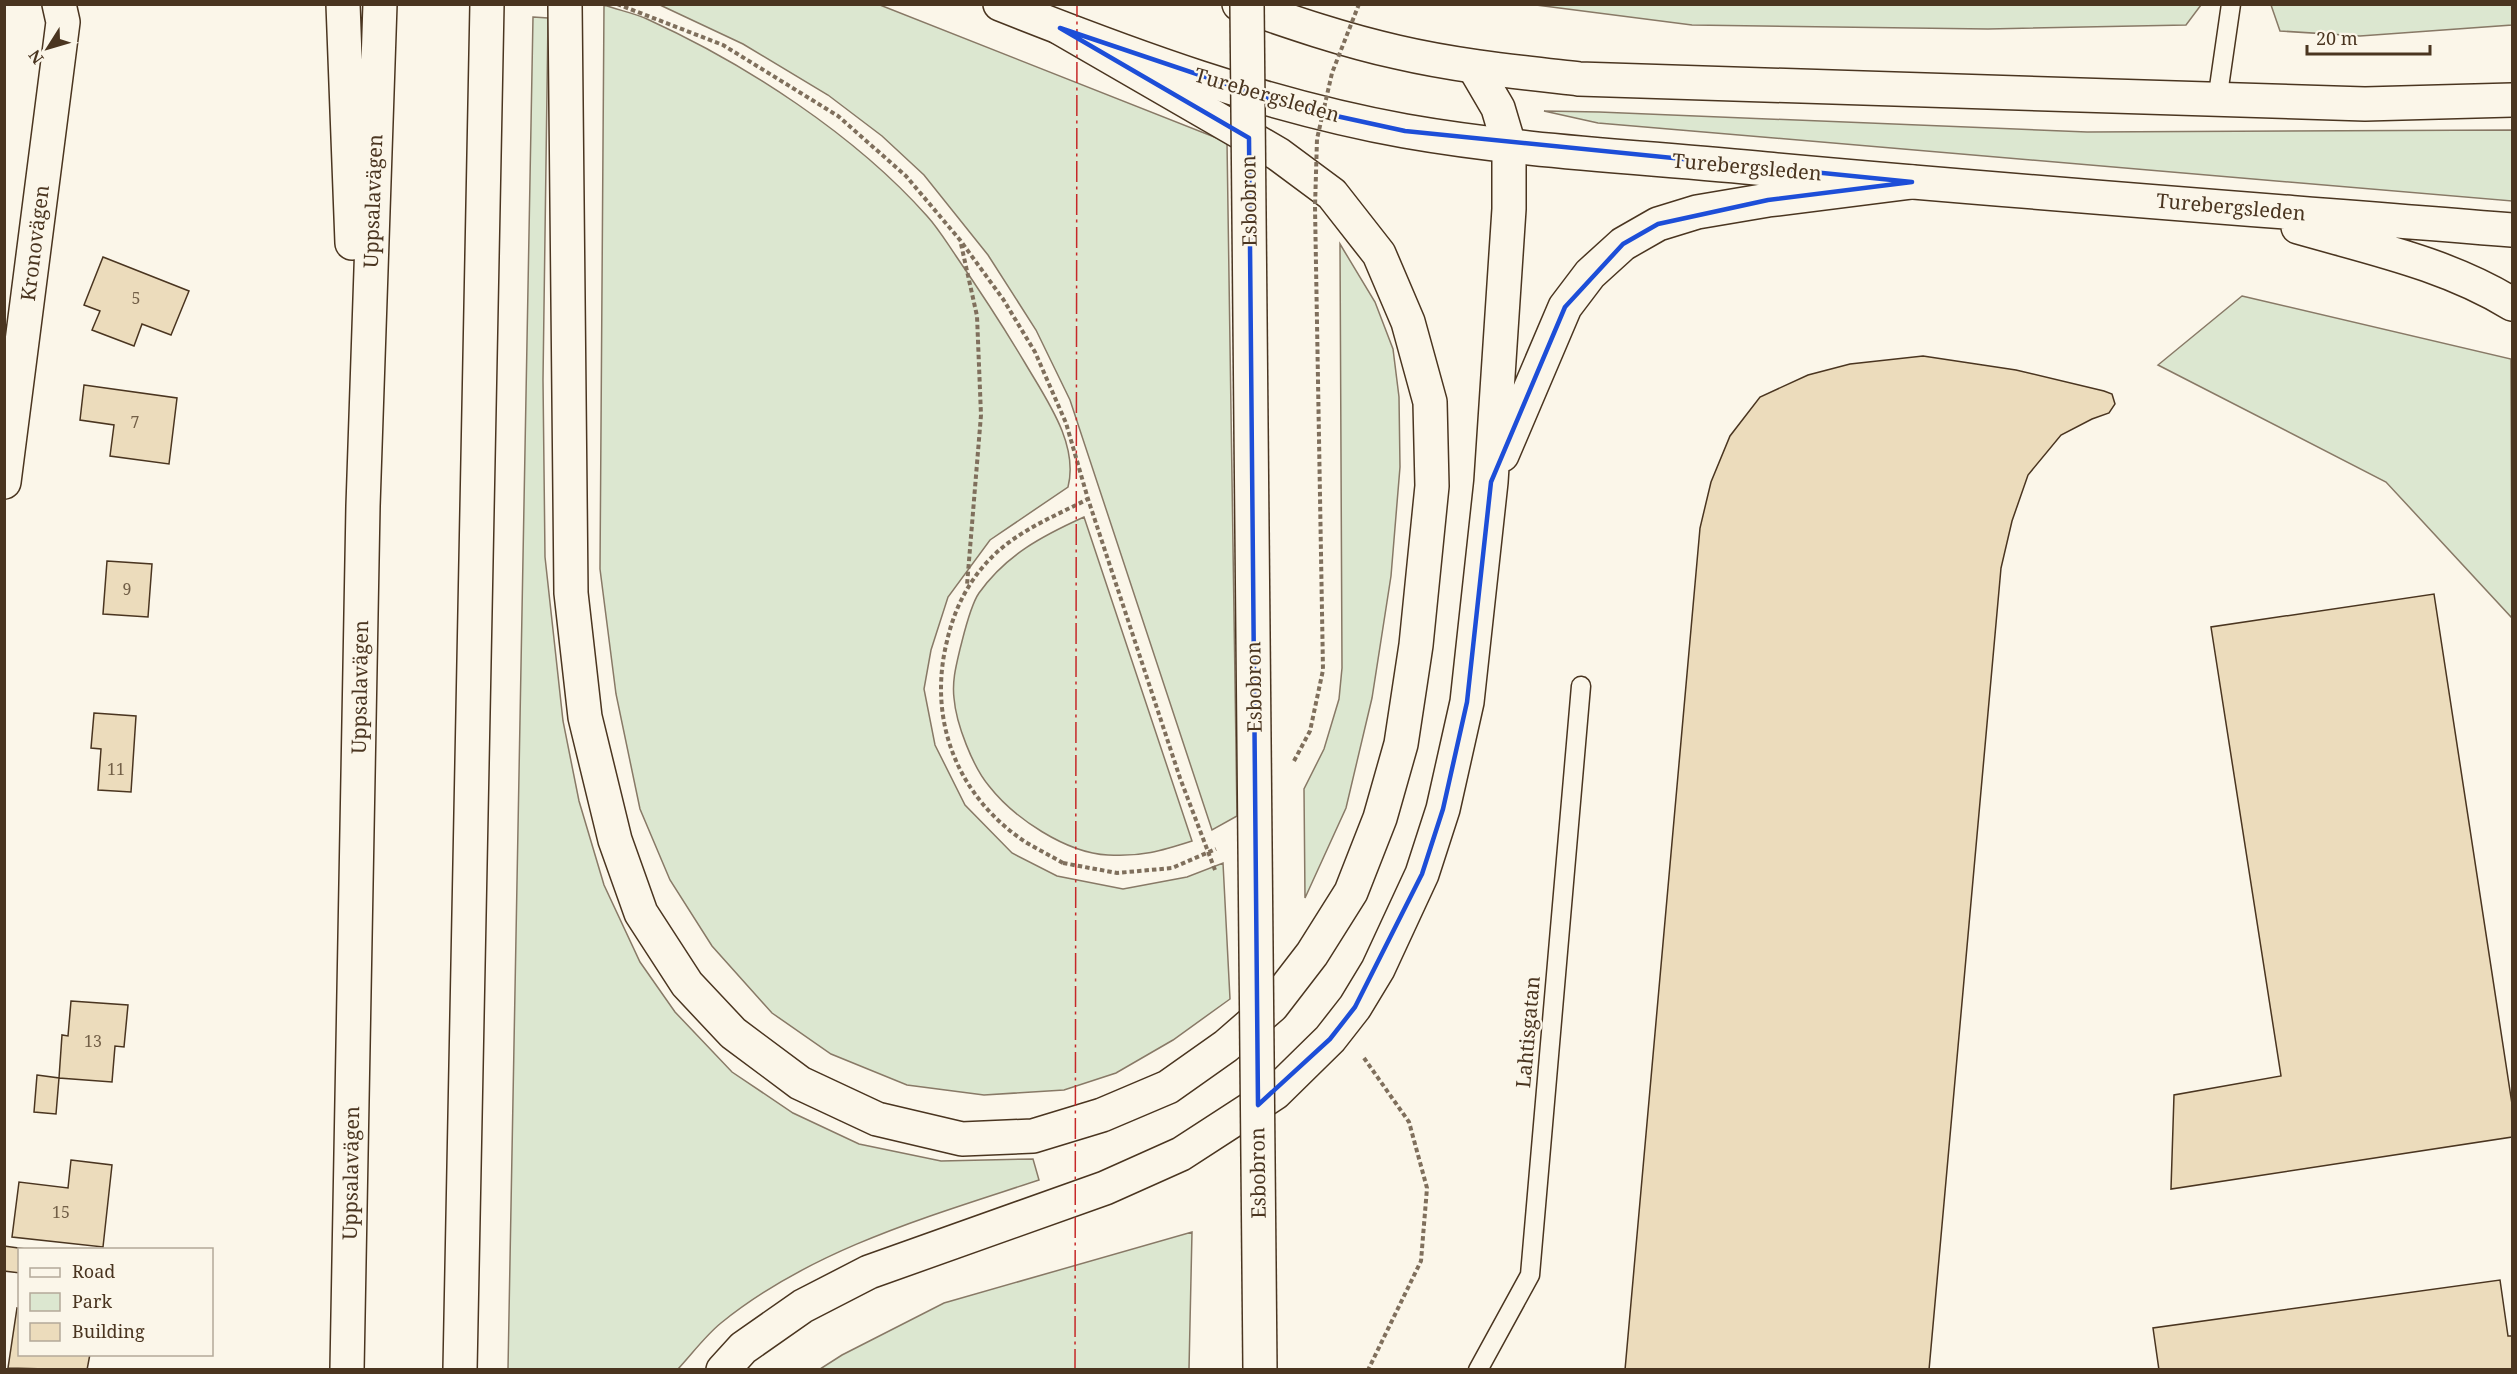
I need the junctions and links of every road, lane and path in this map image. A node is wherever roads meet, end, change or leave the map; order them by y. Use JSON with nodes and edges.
{"nodes":[{"id":1,"x":59,"y":4,"type":"edge"},
{"id":2,"x":342,"y":4,"type":"edge"},
{"id":3,"x":380,"y":4,"type":"edge"},
{"id":4,"x":487,"y":4,"type":"edge"},
{"id":5,"x":617,"y":4,"type":"edge"},
{"id":6,"x":1000,"y":4,"type":"edge"},
{"id":7,"x":1239,"y":4,"type":"edge"},
{"id":8,"x":1247,"y":4,"type":"edge"},
{"id":9,"x":2231,"y":4,"type":"edge"},
{"id":10,"x":565,"y":10,"type":"edge"},
{"id":11,"x":1060,"y":28,"type":"junction"},
{"id":12,"x":1474,"y":67,"type":"junction"},
{"id":13,"x":2512,"y":77,"type":"edge"},
{"id":14,"x":2512,"y":100,"type":"edge"},
{"id":15,"x":2217,"y":101,"type":"junction"},
{"id":16,"x":2365,"y":104,"type":"junction"},
{"id":17,"x":1509,"y":145,"type":"junction"},
{"id":18,"x":1912,"y":182,"type":"junction"},
{"id":19,"x":2230,"y":207,"type":"junction"},
{"id":20,"x":2512,"y":230,"type":"edge"},
{"id":21,"x":960,"y":240,"type":"junction"},
{"id":22,"x":2512,"y":304,"type":"edge"},
{"id":23,"x":4,"y":482,"type":"edge"},
{"id":24,"x":1491,"y":482,"type":"junction"},
{"id":25,"x":1088,"y":499,"type":"junction"},
{"id":26,"x":363,"y":506,"type":"junction"},
{"id":27,"x":967,"y":587,"type":"junction"},
{"id":28,"x":1581,"y":686,"type":"dead end"},
{"id":29,"x":1063,"y":863,"type":"dead end"},
{"id":30,"x":1219,"y":881,"type":"dead end"},
{"id":31,"x":1363,"y":1057,"type":"dead end"},
{"id":32,"x":347,"y":1370,"type":"edge"},
{"id":33,"x":460,"y":1370,"type":"edge"},
{"id":34,"x":723,"y":1370,"type":"edge"},
{"id":35,"x":1260,"y":1370,"type":"edge"},
{"id":36,"x":1368,"y":1370,"type":"edge"},
{"id":37,"x":1478,"y":1370,"type":"edge"}],
"edges":[{"from":1,"to":23,"type":"main road","name":"Kronovägen"},
{"from":2,"to":26,"type":"main road"},
{"from":3,"to":26,"type":"main road","name":"Uppsalavägen"},
{"from":4,"to":33,"type":"main road"},
{"from":5,"to":21,"type":"path"},
{"from":6,"to":11,"type":"main road","name":"Turebergsleden"},
{"from":7,"to":12,"type":"main road"},
{"from":8,"to":35,"type":"main road","name":"Esbobron","bridge":true},
{"from":9,"to":15,"type":"lane"},
{"from":10,"to":11,"type":"main road"},
{"from":11,"to":17,"type":"main road","name":"Turebergsleden"},
{"from":12,"to":15,"type":"main road"},
{"from":12,"to":17,"type":"main road"},
{"from":13,"to":16,"type":"main road"},
{"from":14,"to":16,"type":"main road"},
{"from":15,"to":16,"type":"main road"},
{"from":17,"to":18,"type":"main road","name":"Turebergsleden"},
{"from":17,"to":24,"type":"main road"},
{"from":18,"to":19,"type":"main road","name":"Turebergsleden"},
{"from":18,"to":24,"type":"main road"},
{"from":19,"to":20,"type":"main road","name":"Turebergsleden"},
{"from":19,"to":22,"type":"main road"},
{"from":21,"to":25,"type":"path"},
{"from":21,"to":27,"type":"path"},
{"from":24,"to":34,"type":"main road"},
{"from":25,"to":27,"type":"path"},
{"from":25,"to":30,"type":"path"},
{"from":26,"to":32,"type":"main road","name":"Uppsalavägen"},
{"from":27,"to":29,"type":"path"},
{"from":28,"to":37,"type":"lane","name":"Lahtisgatan"},
{"from":31,"to":36,"type":"path"}]}
